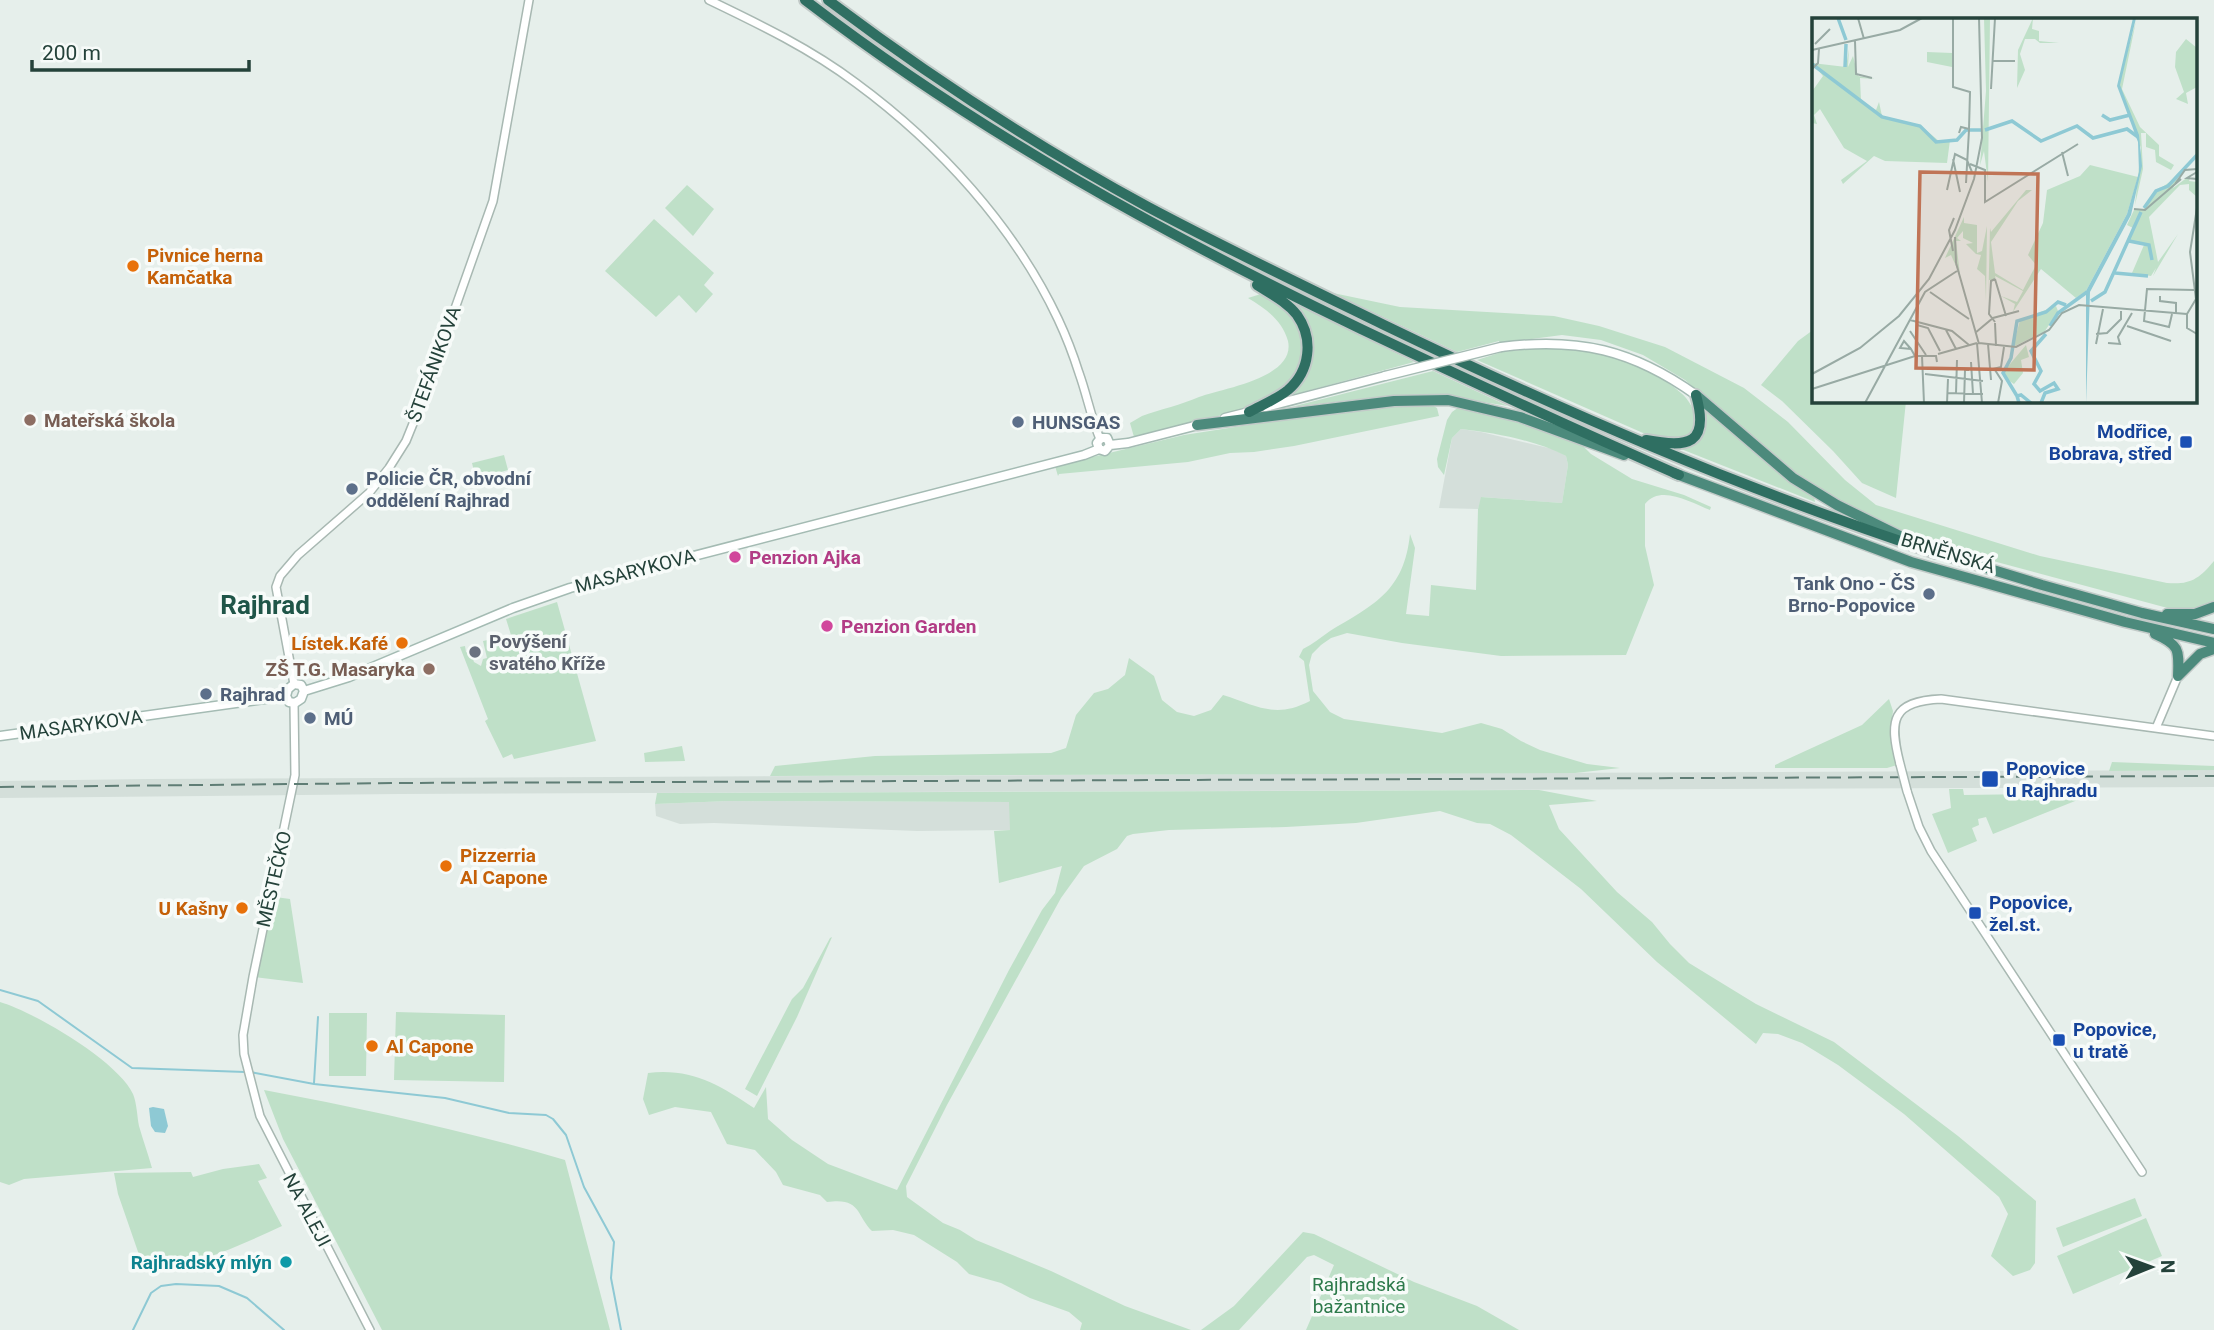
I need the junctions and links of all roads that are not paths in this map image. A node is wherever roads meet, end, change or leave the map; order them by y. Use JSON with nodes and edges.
{"nodes":[{"id":1,"x":529,"y":0,"type":"edge"},
{"id":2,"x":709,"y":0,"type":"edge"},
{"id":3,"x":805,"y":0,"type":"edge"},
{"id":4,"x":828,"y":0,"type":"edge"},
{"id":5,"x":1223,"y":262,"type":"junction"},
{"id":6,"x":1696,"y":396,"type":"junction"},
{"id":7,"x":1249,"y":412,"type":"junction"},
{"id":8,"x":1197,"y":425,"type":"junction"},
{"id":9,"x":1623,"y":436,"type":"junction"},
{"id":10,"x":1100,"y":439,"type":"junction"},
{"id":11,"x":1110,"y":445,"type":"junction"},
{"id":12,"x":1099,"y":449,"type":"junction"},
{"id":13,"x":1679,"y":475,"type":"junction"},
{"id":14,"x":1936,"y":553,"type":"junction"},
{"id":15,"x":2214,"y":607,"type":"edge"},
{"id":16,"x":2142,"y":613,"type":"junction"},
{"id":17,"x":2125,"y":622,"type":"junction"},
{"id":18,"x":2214,"y":629,"type":"edge"},
{"id":19,"x":2214,"y":643,"type":"edge"},
{"id":20,"x":2214,"y":649,"type":"edge"},
{"id":21,"x":2178,"y":676,"type":"junction"},
{"id":22,"x":294,"y":684,"type":"junction"},
{"id":23,"x":304,"y":691,"type":"junction"},
{"id":24,"x":286,"y":696,"type":"junction"},
{"id":25,"x":294,"y":703,"type":"junction"},
{"id":26,"x":2156,"y":728,"type":"junction"},
{"id":27,"x":0,"y":736,"type":"edge"},
{"id":28,"x":2214,"y":736,"type":"edge"},
{"id":29,"x":251,"y":1088,"type":"joint"},
{"id":30,"x":2142,"y":1172,"type":"dead end"},
{"id":31,"x":370,"y":1330,"type":"edge"}],
"edges":[{"from":1,"to":22,"type":"street","name":"ŠTEFÁNIKOVA"},
{"from":2,"to":10,"type":"street"},
{"from":3,"to":5,"type":"highway"},
{"from":4,"to":9,"type":"highway"},
{"from":5,"to":7,"type":"highway"},
{"from":5,"to":13,"type":"highway"},
{"from":6,"to":7,"type":"main road","name":"MASARYKOVA","bridge":true},
{"from":6,"to":9,"type":"highway"},
{"from":6,"to":14,"type":"highway","name":"BRNĚNSKÁ"},
{"from":7,"to":8,"type":"main road","name":"MASARYKOVA"},
{"from":8,"to":11,"type":"main road","name":"MASARYKOVA"},
{"from":8,"to":13,"type":"highway","name":"BRNĚNSKÁ"},
{"from":9,"to":14,"type":"highway"},
{"from":10,"to":11,"type":"main road"},
{"from":10,"to":12,"type":"main road"},
{"from":11,"to":12,"type":"main road","name":"MASARYKOVA"},
{"from":12,"to":23,"type":"main road","name":"MASARYKOVA"},
{"from":13,"to":17,"type":"highway","name":"BRNĚNSKÁ"},
{"from":14,"to":16,"type":"highway","name":"BRNĚNSKÁ"},
{"from":15,"to":16,"type":"highway"},
{"from":16,"to":18,"type":"highway","name":"BRNĚNSKÁ"},
{"from":17,"to":19,"type":"highway","name":"BRNĚNSKÁ"},
{"from":17,"to":21,"type":"highway"},
{"from":20,"to":21,"type":"highway"},
{"from":21,"to":26,"type":"street"},
{"from":22,"to":23,"type":"main road"},
{"from":22,"to":24,"type":"main road"},
{"from":23,"to":25,"type":"main road"},
{"from":24,"to":25,"type":"main road"},
{"from":24,"to":27,"type":"main road","name":"MASARYKOVA"},
{"from":25,"to":29,"type":"street","name":"MĚSTEČKO"},
{"from":26,"to":28,"type":"street"},
{"from":26,"to":30,"type":"street","bridge":true},
{"from":29,"to":31,"type":"street","name":"NA ALEJI"}]}
